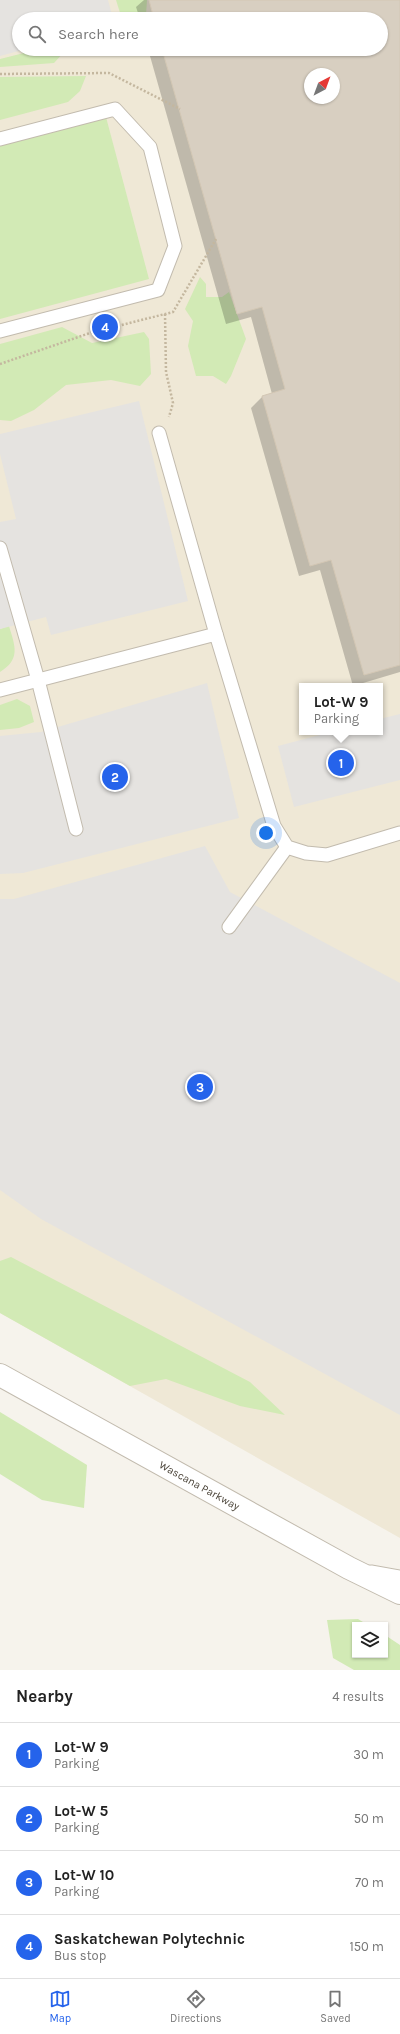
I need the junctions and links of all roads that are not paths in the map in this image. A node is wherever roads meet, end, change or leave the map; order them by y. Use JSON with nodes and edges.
{"nodes":[{"id":1,"x":0,"y":139,"type":"edge"},
{"id":2,"x":0,"y":331,"type":"edge"},
{"id":3,"x":159,"y":433,"type":"road end"},
{"id":4,"x":0,"y":548,"type":"edge"},
{"id":5,"x":216,"y":634,"type":"junction"},
{"id":6,"x":38,"y":680,"type":"junction"},
{"id":7,"x":0,"y":690,"type":"edge"},
{"id":8,"x":76,"y":829,"type":"dead end"},
{"id":9,"x":400,"y":833,"type":"edge"},
{"id":10,"x":287,"y":846,"type":"junction"},
{"id":11,"x":229,"y":928,"type":"dead end"},
{"id":12,"x":0,"y":1375,"type":"edge"},
{"id":13,"x":349,"y":1568,"type":"junction"},
{"id":14,"x":400,"y":1577,"type":"edge"},
{"id":15,"x":400,"y":1593,"type":"edge"}],
"edges":[{"from":1,"to":2,"type":"lane"},
{"from":3,"to":5,"type":"lane"},
{"from":4,"to":6,"type":"lane"},
{"from":5,"to":6,"type":"lane"},
{"from":5,"to":10,"type":"lane"},
{"from":6,"to":7,"type":"lane"},
{"from":6,"to":8,"type":"lane"},
{"from":9,"to":10,"type":"lane"},
{"from":10,"to":11,"type":"lane"},
{"from":12,"to":13,"type":"street","name":"Wascana Parkway"},
{"from":13,"to":14,"type":"lane"},
{"from":13,"to":15,"type":"street","name":"Wascana Parkway"}]}
